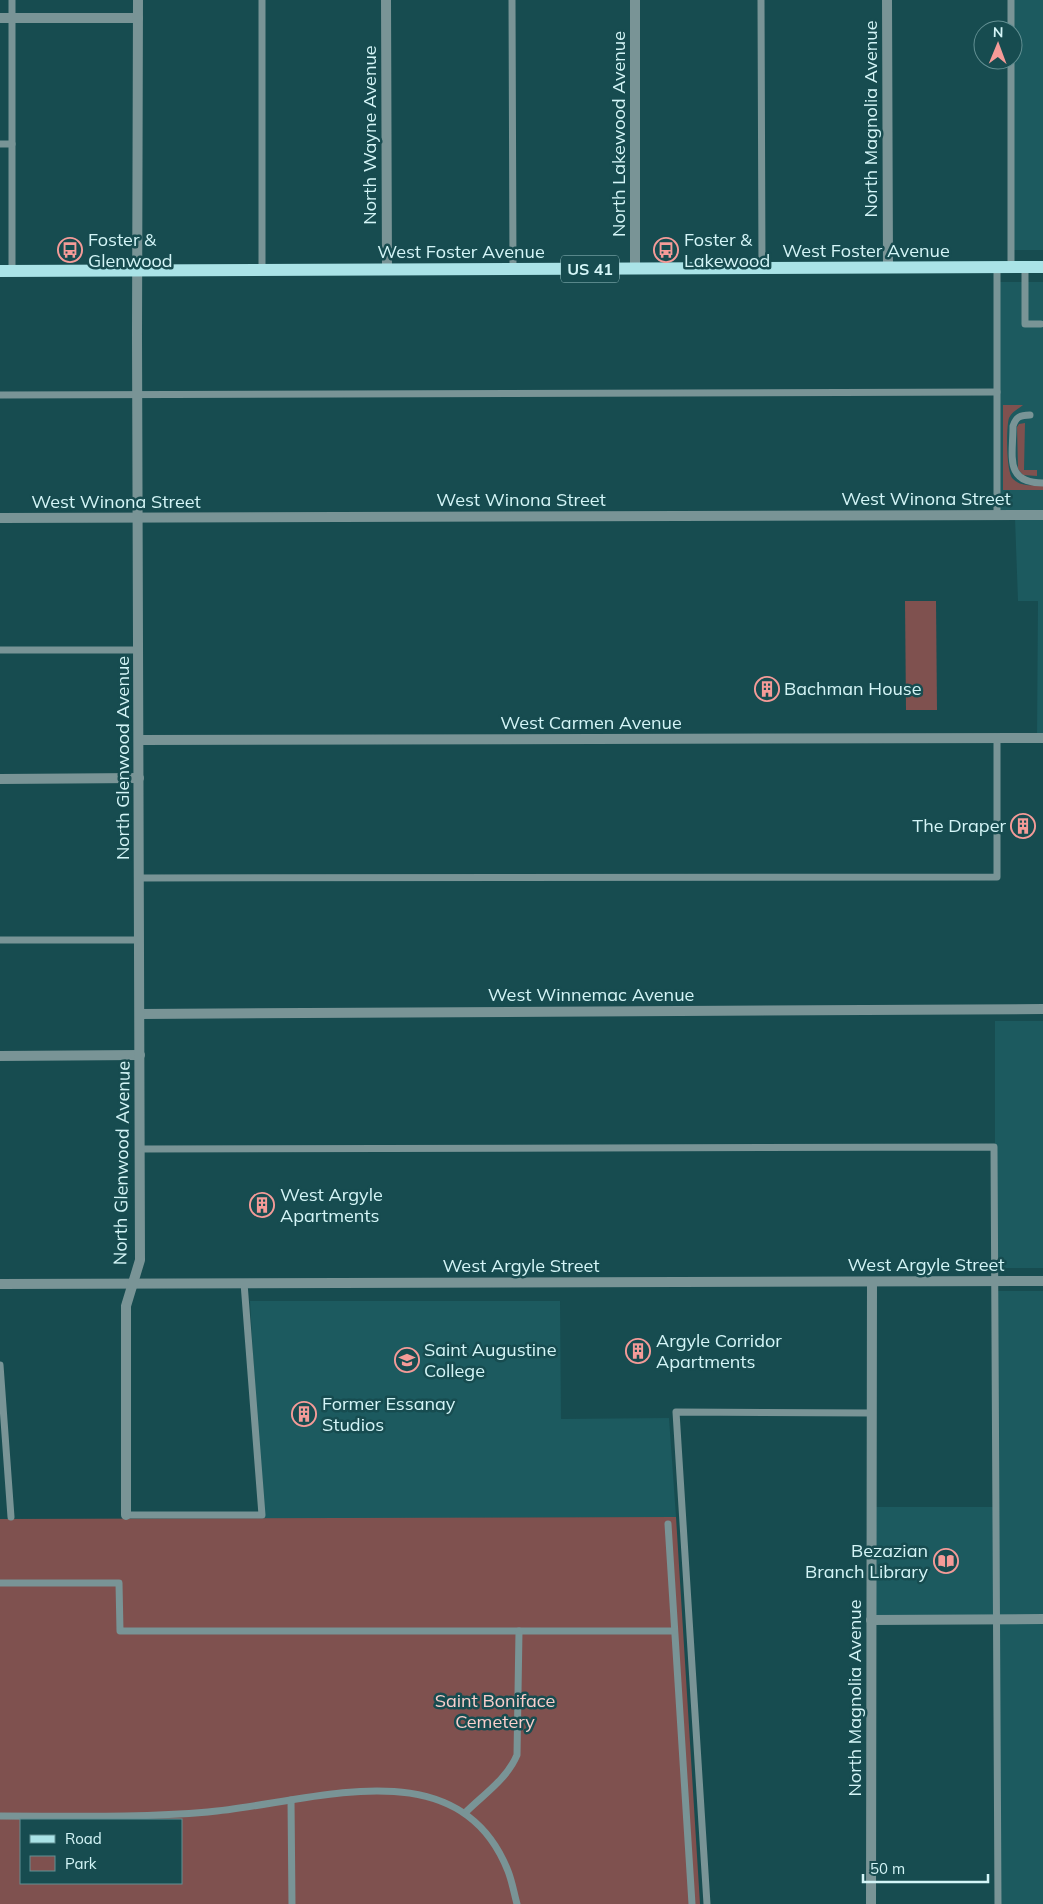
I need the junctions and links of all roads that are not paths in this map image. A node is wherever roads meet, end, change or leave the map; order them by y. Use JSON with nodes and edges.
{"nodes":[{"id":1,"x":12,"y":0,"type":"edge"},
{"id":2,"x":138,"y":0,"type":"edge"},
{"id":3,"x":262,"y":0,"type":"edge"},
{"id":4,"x":386,"y":0,"type":"edge"},
{"id":5,"x":512,"y":0,"type":"edge"},
{"id":6,"x":635,"y":0,"type":"edge"},
{"id":7,"x":761,"y":0,"type":"edge"},
{"id":8,"x":886,"y":0,"type":"edge"},
{"id":9,"x":1011,"y":0,"type":"edge"},
{"id":10,"x":0,"y":18,"type":"edge"},
{"id":11,"x":12,"y":18,"type":"junction"},
{"id":12,"x":138,"y":18,"type":"junction"},
{"id":13,"x":1011,"y":20,"type":"edge"},
{"id":14,"x":1011,"y":70,"type":"edge"},
{"id":15,"x":0,"y":144,"type":"edge"},
{"id":16,"x":12,"y":144,"type":"junction"},
{"id":17,"x":1011,"y":267,"type":"junction"},
{"id":18,"x":1025,"y":267,"type":"junction"},
{"id":19,"x":1043,"y":267,"type":"edge"},
{"id":20,"x":888,"y":268,"type":"junction"},
{"id":21,"x":997,"y":268,"type":"junction"},
{"id":22,"x":635,"y":269,"type":"junction"},
{"id":23,"x":762,"y":269,"type":"junction"},
{"id":24,"x":262,"y":270,"type":"junction"},
{"id":25,"x":387,"y":270,"type":"junction"},
{"id":26,"x":513,"y":270,"type":"junction"},
{"id":27,"x":6,"y":271,"type":"edge"},
{"id":28,"x":137,"y":271,"type":"junction"},
{"id":29,"x":1040,"y":324,"type":"dead end"},
{"id":30,"x":997,"y":392,"type":"junction"},
{"id":31,"x":0,"y":395,"type":"edge"},
{"id":32,"x":138,"y":395,"type":"junction"},
{"id":33,"x":1030,"y":415,"type":"dead end"},
{"id":34,"x":1043,"y":483,"type":"edge"},
{"id":35,"x":997,"y":515,"type":"junction"},
{"id":36,"x":1043,"y":515,"type":"edge"},
{"id":37,"x":0,"y":518,"type":"edge"},
{"id":38,"x":138,"y":518,"type":"junction"},
{"id":39,"x":0,"y":650,"type":"edge"},
{"id":40,"x":138,"y":650,"type":"junction"},
{"id":41,"x":1043,"y":738,"type":"edge"},
{"id":42,"x":997,"y":739,"type":"junction"},
{"id":43,"x":139,"y":740,"type":"junction"},
{"id":44,"x":139,"y":778,"type":"junction"},
{"id":45,"x":0,"y":779,"type":"edge"},
{"id":46,"x":139,"y":878,"type":"junction"},
{"id":47,"x":0,"y":940,"type":"edge"},
{"id":48,"x":139,"y":940,"type":"junction"},
{"id":49,"x":1043,"y":1009,"type":"edge"},
{"id":50,"x":140,"y":1014,"type":"junction"},
{"id":51,"x":140,"y":1055,"type":"junction"},
{"id":52,"x":0,"y":1056,"type":"edge"},
{"id":53,"x":140,"y":1149,"type":"junction"},
{"id":54,"x":995,"y":1281,"type":"junction"},
{"id":55,"x":1043,"y":1281,"type":"edge"},
{"id":56,"x":872,"y":1282,"type":"junction"},
{"id":57,"x":244,"y":1283,"type":"junction"},
{"id":58,"x":0,"y":1284,"type":"edge"},
{"id":59,"x":134,"y":1284,"type":"junction"},
{"id":60,"x":0,"y":1365,"type":"edge"},
{"id":61,"x":872,"y":1413,"type":"junction"},
{"id":62,"x":126,"y":1514,"type":"joint"},
{"id":63,"x":11,"y":1517,"type":"dead end"},
{"id":64,"x":668,"y":1524,"type":"dead end"},
{"id":65,"x":0,"y":1582,"type":"edge"},
{"id":66,"x":996,"y":1619,"type":"junction"},
{"id":67,"x":1043,"y":1619,"type":"edge"},
{"id":68,"x":872,"y":1620,"type":"junction"},
{"id":69,"x":674,"y":1631,"type":"junction"},
{"id":70,"x":519,"y":1632,"type":"junction"},
{"id":71,"x":291,"y":1800,"type":"junction"},
{"id":72,"x":465,"y":1813,"type":"junction"},
{"id":73,"x":0,"y":1816,"type":"edge"},
{"id":74,"x":292,"y":1904,"type":"edge"},
{"id":75,"x":517,"y":1904,"type":"edge"},
{"id":76,"x":692,"y":1904,"type":"edge"},
{"id":77,"x":707,"y":1904,"type":"edge"},
{"id":78,"x":871,"y":1904,"type":"edge"},
{"id":79,"x":998,"y":1904,"type":"edge"}],
"edges":[{"from":1,"to":11,"type":"lane"},
{"from":2,"to":12,"type":"street","name":"North Glenwood Avenue"},
{"from":3,"to":24,"type":"lane"},
{"from":4,"to":25,"type":"street","name":"North Wayne Avenue"},
{"from":5,"to":26,"type":"lane"},
{"from":6,"to":22,"type":"street","name":"North Lakewood Avenue"},
{"from":7,"to":23,"type":"lane"},
{"from":8,"to":20,"type":"street","name":"North Magnolia Avenue"},
{"from":9,"to":13,"type":"lane"},
{"from":10,"to":11,"type":"street"},
{"from":11,"to":12,"type":"street"},
{"from":11,"to":16,"type":"lane"},
{"from":12,"to":28,"type":"street","name":"North Glenwood Avenue"},
{"from":14,"to":17,"type":"lane"},
{"from":15,"to":16,"type":"lane"},
{"from":16,"to":27,"type":"lane"},
{"from":17,"to":18,"type":"main road","name":"West Foster Avenue","number":"US 41"},
{"from":17,"to":21,"type":"main road","name":"West Foster Avenue","number":"US 41"},
{"from":18,"to":19,"type":"main road","name":"West Foster Avenue","number":"US 41"},
{"from":18,"to":29,"type":"lane"},
{"from":20,"to":21,"type":"main road","name":"West Foster Avenue","number":"US 41"},
{"from":20,"to":23,"type":"main road","name":"West Foster Avenue","number":"US 41"},
{"from":21,"to":30,"type":"lane"},
{"from":22,"to":23,"type":"main road","name":"West Foster Avenue","number":"US 41"},
{"from":22,"to":26,"type":"main road","name":"West Foster Avenue","number":"US 41"},
{"from":24,"to":25,"type":"main road","name":"West Foster Avenue","number":"US 41"},
{"from":24,"to":28,"type":"main road","name":"West Foster Avenue","number":"US 41"},
{"from":25,"to":26,"type":"main road","name":"West Foster Avenue","number":"US 41"},
{"from":27,"to":28,"type":"main road","name":"West Foster Avenue","number":"US 41"},
{"from":28,"to":32,"type":"street","name":"North Glenwood Avenue"},
{"from":30,"to":32,"type":"lane"},
{"from":30,"to":35,"type":"lane"},
{"from":31,"to":32,"type":"lane"},
{"from":32,"to":38,"type":"street","name":"North Glenwood Avenue"},
{"from":33,"to":34,"type":"lane"},
{"from":35,"to":36,"type":"street","name":"West Winona Street"},
{"from":35,"to":38,"type":"street","name":"West Winona Street"},
{"from":37,"to":38,"type":"street","name":"West Winona Street"},
{"from":38,"to":40,"type":"street","name":"North Glenwood Avenue"},
{"from":39,"to":40,"type":"lane"},
{"from":40,"to":43,"type":"street","name":"North Glenwood Avenue"},
{"from":41,"to":42,"type":"street","name":"West Carmen Avenue"},
{"from":42,"to":43,"type":"street","name":"West Carmen Avenue"},
{"from":42,"to":46,"type":"lane"},
{"from":43,"to":44,"type":"street","name":"North Glenwood Avenue"},
{"from":44,"to":45,"type":"street"},
{"from":44,"to":46,"type":"street","name":"North Glenwood Avenue"},
{"from":46,"to":48,"type":"street","name":"North Glenwood Avenue"},
{"from":47,"to":48,"type":"lane"},
{"from":48,"to":50,"type":"street","name":"North Glenwood Avenue"},
{"from":49,"to":50,"type":"street","name":"West Winnemac Avenue"},
{"from":50,"to":51,"type":"street","name":"North Glenwood Avenue"},
{"from":51,"to":52,"type":"street"},
{"from":51,"to":53,"type":"street","name":"North Glenwood Avenue"},
{"from":53,"to":54,"type":"lane"},
{"from":53,"to":59,"type":"street","name":"North Glenwood Avenue"},
{"from":54,"to":55,"type":"street","name":"West Argyle Street"},
{"from":54,"to":56,"type":"street","name":"West Argyle Street"},
{"from":54,"to":66,"type":"lane"},
{"from":56,"to":57,"type":"street","name":"West Argyle Street"},
{"from":56,"to":61,"type":"street","name":"North Magnolia Avenue"},
{"from":57,"to":59,"type":"street","name":"West Argyle Street"},
{"from":57,"to":62,"type":"lane"},
{"from":58,"to":59,"type":"street","name":"West Argyle Street"},
{"from":59,"to":62,"type":"street","name":"North Glenwood Avenue"},
{"from":60,"to":63,"type":"lane"},
{"from":61,"to":68,"type":"street","name":"North Magnolia Avenue"},
{"from":61,"to":77,"type":"lane"},
{"from":64,"to":69,"type":"lane"},
{"from":65,"to":70,"type":"lane"},
{"from":66,"to":67,"type":"street"},
{"from":66,"to":68,"type":"street"},
{"from":66,"to":79,"type":"lane"},
{"from":68,"to":78,"type":"street","name":"North Magnolia Avenue"},
{"from":69,"to":70,"type":"lane"},
{"from":69,"to":76,"type":"lane"},
{"from":70,"to":72,"type":"lane"},
{"from":71,"to":72,"type":"lane"},
{"from":71,"to":73,"type":"lane"},
{"from":71,"to":74,"type":"lane"},
{"from":72,"to":75,"type":"lane"}]}
